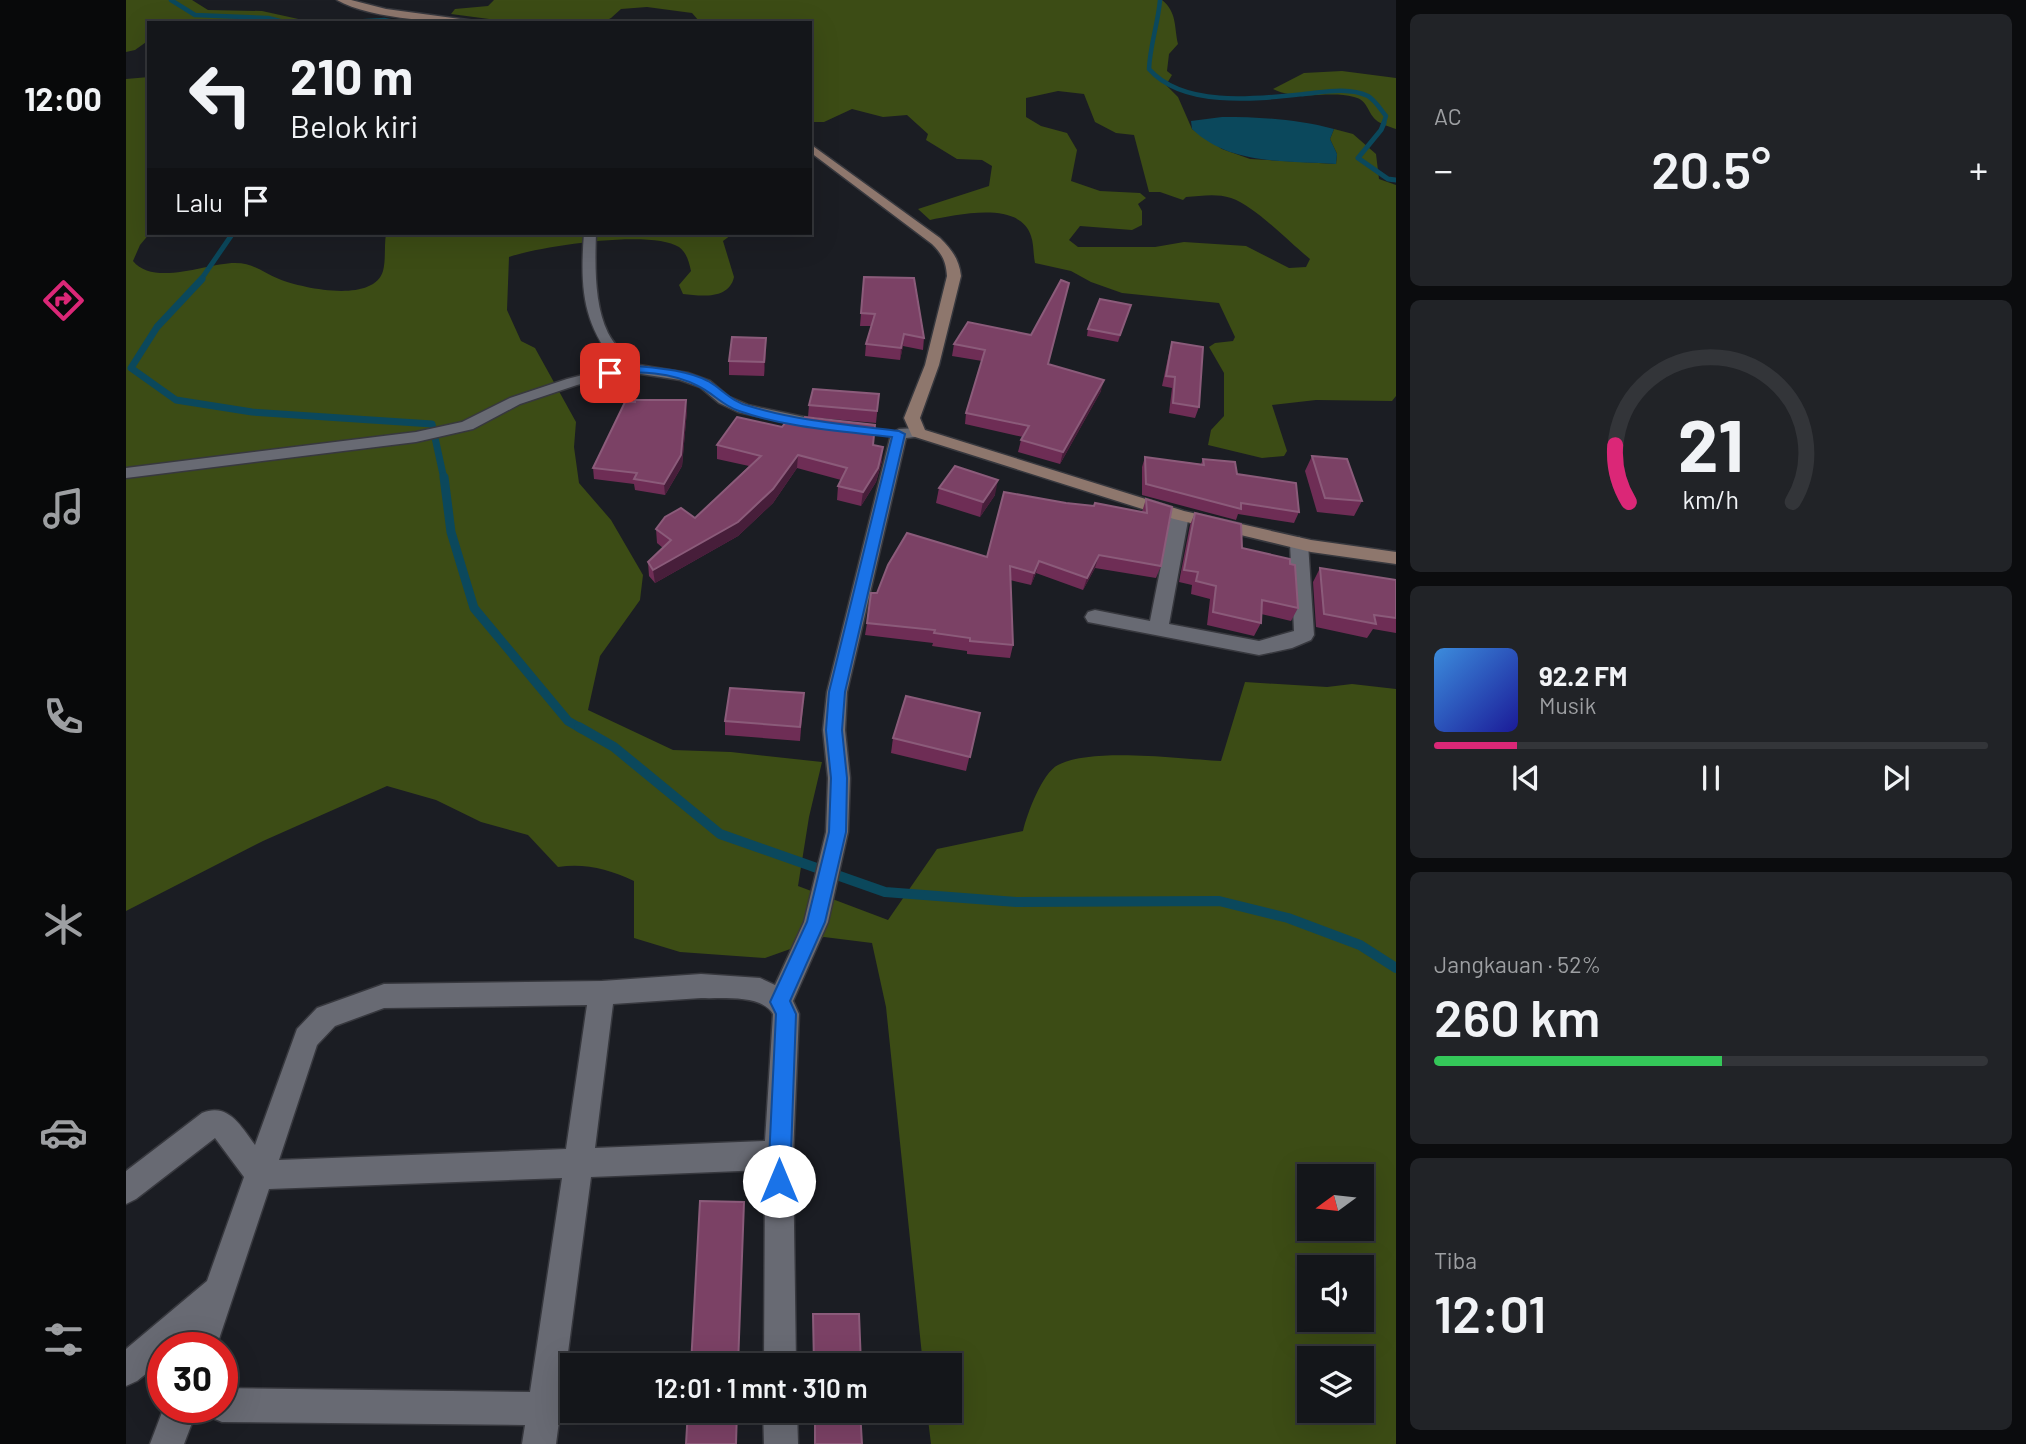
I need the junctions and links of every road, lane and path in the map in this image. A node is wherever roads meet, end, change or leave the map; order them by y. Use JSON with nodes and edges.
{"nodes":[{"id":1,"x":341,"y":0,"type":"edge"},
{"id":2,"x":468,"y":21,"type":"edge"},
{"id":3,"x":812,"y":148,"type":"edge"},
{"id":4,"x":590,"y":235,"type":"edge"},
{"id":5,"x":628,"y":368,"type":"junction"},
{"id":6,"x":831,"y":426,"type":"edge"},
{"id":7,"x":918,"y":433,"type":"junction"},
{"id":8,"x":126,"y":473,"type":"edge"},
{"id":9,"x":1180,"y":515,"type":"junction"},
{"id":10,"x":1299,"y":543,"type":"junction"},
{"id":11,"x":1396,"y":558,"type":"edge"},
{"id":12,"x":1095,"y":617,"type":"dead end"},
{"id":13,"x":1158,"y":630,"type":"junction"},
{"id":14,"x":602,"y":993,"type":"junction"},
{"id":15,"x":780,"y":1002,"type":"junction"},
{"id":16,"x":779,"y":1155,"type":"junction"},
{"id":17,"x":579,"y":1165,"type":"junction"},
{"id":18,"x":260,"y":1175,"type":"junction"},
{"id":19,"x":126,"y":1189,"type":"edge"},
{"id":20,"x":217,"y":1293,"type":"junction"},
{"id":21,"x":205,"y":1332,"type":"edge"},
{"id":22,"x":780,"y":1353,"type":"edge"},
{"id":23,"x":126,"y":1370,"type":"edge"},
{"id":24,"x":238,"y":1405,"type":"edge"},
{"id":25,"x":542,"y":1409,"type":"junction"},
{"id":26,"x":175,"y":1423,"type":"edge"},
{"id":27,"x":780,"y":1423,"type":"edge"},
{"id":28,"x":167,"y":1444,"type":"edge"},
{"id":29,"x":539,"y":1444,"type":"edge"},
{"id":30,"x":781,"y":1444,"type":"edge"}],
"edges":[{"from":1,"to":2,"type":"main road"},
{"from":3,"to":7,"type":"main road"},
{"from":4,"to":5,"type":"street"},
{"from":5,"to":6,"type":"street"},
{"from":5,"to":8,"type":"street"},
{"from":7,"to":9,"type":"main road"},
{"from":7,"to":15,"type":"street"},
{"from":9,"to":10,"type":"main road"},
{"from":9,"to":13,"type":"street"},
{"from":10,"to":11,"type":"main road"},
{"from":10,"to":13,"type":"street"},
{"from":12,"to":13,"type":"street"},
{"from":14,"to":15,"type":"street"},
{"from":14,"to":17,"type":"street"},
{"from":14,"to":18,"type":"street"},
{"from":15,"to":16,"type":"street"},
{"from":16,"to":17,"type":"street"},
{"from":16,"to":22,"type":"street"},
{"from":17,"to":18,"type":"street"},
{"from":17,"to":25,"type":"street"},
{"from":18,"to":19,"type":"street"},
{"from":18,"to":20,"type":"street"},
{"from":20,"to":21,"type":"street"},
{"from":20,"to":23,"type":"street"},
{"from":24,"to":25,"type":"street"},
{"from":25,"to":29,"type":"street"},
{"from":26,"to":28,"type":"street"},
{"from":27,"to":30,"type":"street"}]}
